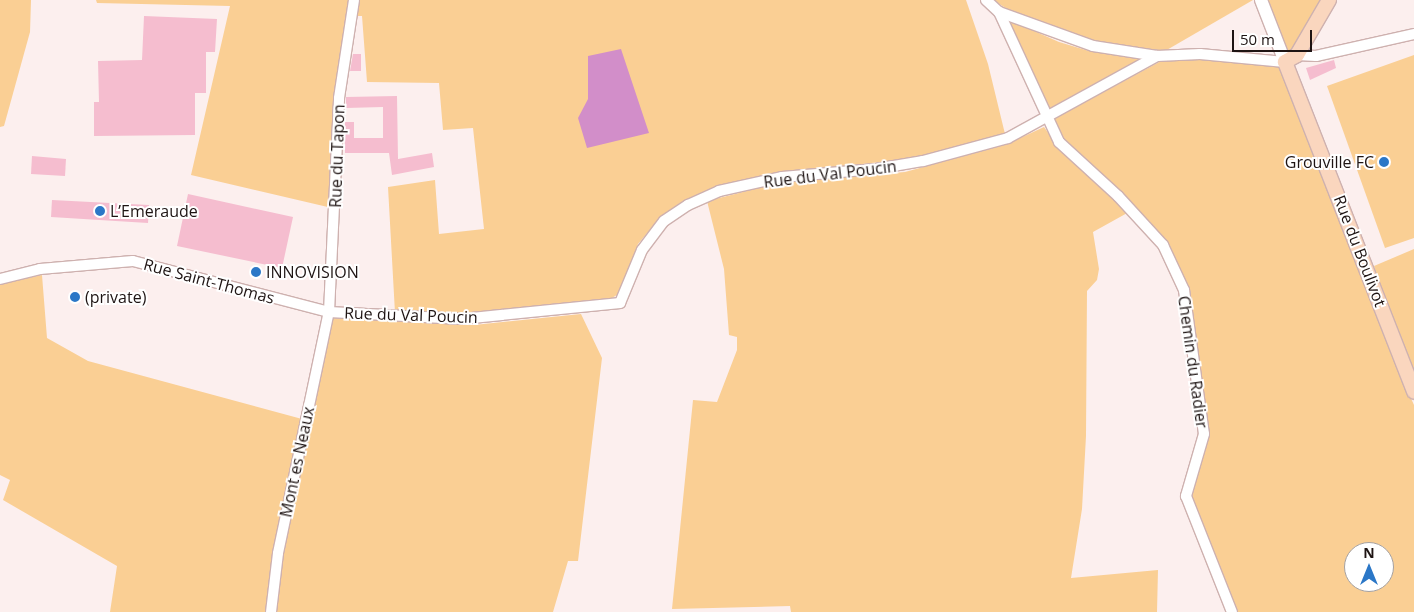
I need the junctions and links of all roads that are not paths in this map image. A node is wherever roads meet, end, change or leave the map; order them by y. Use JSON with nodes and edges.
{"nodes":[{"id":1,"x":354,"y":0,"type":"edge"},
{"id":2,"x":986,"y":0,"type":"edge"},
{"id":3,"x":1262,"y":0,"type":"edge"},
{"id":4,"x":1329,"y":0,"type":"edge"},
{"id":5,"x":999,"y":12,"type":"junction"},
{"id":6,"x":1414,"y":34,"type":"edge"},
{"id":7,"x":1157,"y":56,"type":"junction"},
{"id":8,"x":1291,"y":58,"type":"junction"},
{"id":9,"x":1046,"y":118,"type":"junction"},
{"id":10,"x":0,"y":279,"type":"edge"},
{"id":11,"x":329,"y":312,"type":"junction"},
{"id":12,"x":1414,"y":392,"type":"edge"},
{"id":13,"x":271,"y":612,"type":"edge"},
{"id":14,"x":1232,"y":612,"type":"edge"}],
"edges":[{"from":1,"to":11,"type":"street","name":"Rue du Tapon"},
{"from":2,"to":5,"type":"street"},
{"from":3,"to":8,"type":"street","name":"Rue du Boulivot"},
{"from":4,"to":8,"type":"main road"},
{"from":5,"to":7,"type":"street"},
{"from":5,"to":9,"type":"street","name":"Chemin du Radier"},
{"from":6,"to":8,"type":"street"},
{"from":7,"to":8,"type":"street"},
{"from":7,"to":9,"type":"street","name":"Rue du Val Poucin"},
{"from":8,"to":12,"type":"main road","name":"Rue du Boulivot"},
{"from":9,"to":11,"type":"street","name":"Rue du Val Poucin"},
{"from":9,"to":14,"type":"street","name":"Chemin du Radier"},
{"from":10,"to":11,"type":"street","name":"Rue Saint-Thomas"},
{"from":11,"to":13,"type":"street","name":"Mont es Neaux"}]}
